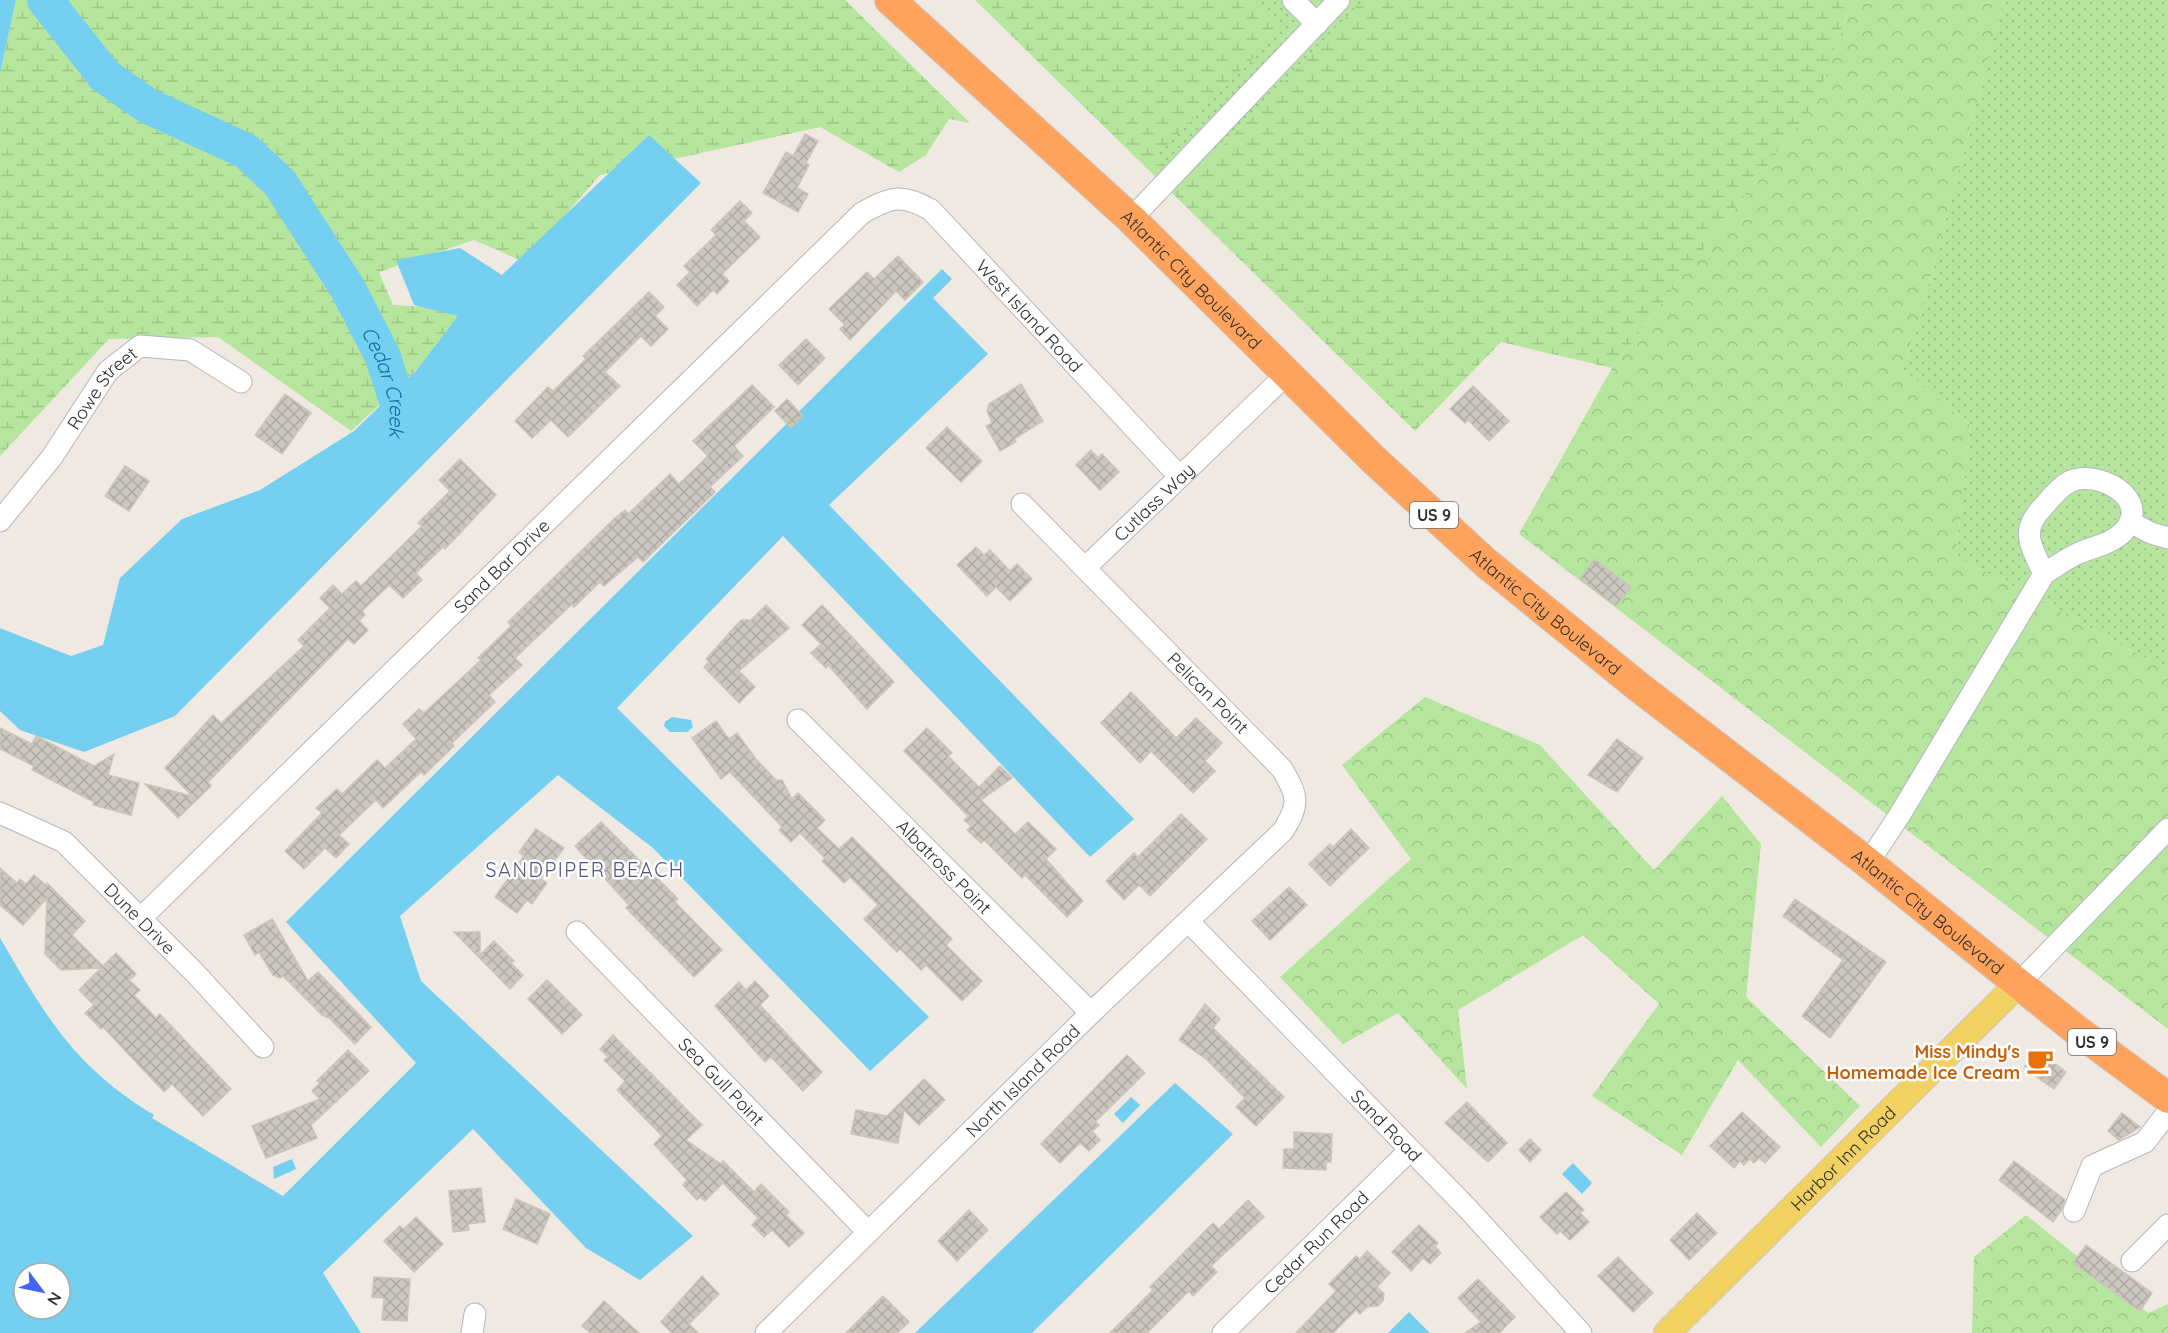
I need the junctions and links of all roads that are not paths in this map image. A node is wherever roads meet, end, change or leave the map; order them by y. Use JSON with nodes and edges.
{"nodes":[{"id":1,"x":890,"y":0,"type":"edge"},
{"id":2,"x":1293,"y":0,"type":"edge"},
{"id":3,"x":1339,"y":0,"type":"edge"},
{"id":4,"x":1317,"y":24,"type":"junction"},
{"id":5,"x":862,"y":213,"type":"joint"},
{"id":6,"x":1131,"y":219,"type":"junction"},
{"id":7,"x":1288,"y":373,"type":"junction"},
{"id":8,"x":241,"y":382,"type":"dead end"},
{"id":9,"x":1179,"y":476,"type":"junction"},
{"id":10,"x":1022,"y":504,"type":"dead end"},
{"id":11,"x":0,"y":521,"type":"edge"},
{"id":12,"x":2130,"y":522,"type":"junction"},
{"id":13,"x":2168,"y":538,"type":"edge"},
{"id":14,"x":1086,"y":567,"type":"junction"},
{"id":15,"x":2044,"y":574,"type":"junction"},
{"id":16,"x":798,"y":720,"type":"dead end"},
{"id":17,"x":0,"y":813,"type":"edge"},
{"id":18,"x":2168,"y":829,"type":"edge"},
{"id":19,"x":1283,"y":831,"type":"joint"},
{"id":20,"x":1868,"y":863,"type":"junction"},
{"id":21,"x":141,"y":918,"type":"junction"},
{"id":22,"x":1188,"y":921,"type":"junction"},
{"id":23,"x":578,"y":932,"type":"dead end"},
{"id":24,"x":2019,"y":983,"type":"junction"},
{"id":25,"x":1091,"y":1013,"type":"junction"},
{"id":26,"x":263,"y":1047,"type":"dead end"},
{"id":27,"x":2168,"y":1098,"type":"edge"},
{"id":28,"x":2168,"y":1112,"type":"edge"},
{"id":29,"x":1410,"y":1150,"type":"junction"},
{"id":30,"x":2074,"y":1211,"type":"dead end"},
{"id":31,"x":2168,"y":1225,"type":"edge"},
{"id":32,"x":868,"y":1232,"type":"junction"},
{"id":33,"x":2132,"y":1261,"type":"dead end"},
{"id":34,"x":766,"y":1333,"type":"edge"},
{"id":35,"x":1222,"y":1333,"type":"edge"},
{"id":36,"x":1581,"y":1333,"type":"edge"},
{"id":37,"x":1667,"y":1333,"type":"edge"}],
"edges":[{"from":1,"to":6,"type":"highway","name":"Atlantic City Boulevard","number":"US 9"},
{"from":2,"to":4,"type":"street"},
{"from":3,"to":4,"type":"street"},
{"from":4,"to":6,"type":"street"},
{"from":5,"to":9,"type":"street","name":"West Island Road"},
{"from":5,"to":21,"type":"street","name":"Sand Bar Drive"},
{"from":6,"to":7,"type":"highway","name":"Atlantic City Boulevard","number":"US 9"},
{"from":7,"to":9,"type":"street","name":"Cutlass Way"},
{"from":7,"to":20,"type":"highway","name":"Atlantic City Boulevard","number":"US 9"},
{"from":8,"to":11,"type":"street","name":"Rowe Street"},
{"from":9,"to":14,"type":"street","name":"Cutlass Way"},
{"from":10,"to":14,"type":"street"},
{"from":12,"to":13,"type":"street"},
{"from":12,"to":15,"type":"street"},
{"from":12,"to":15,"type":"street"},
{"from":14,"to":19,"type":"street","name":"Pelican Point"},
{"from":15,"to":20,"type":"street"},
{"from":16,"to":25,"type":"street","name":"Albatross Point"},
{"from":17,"to":21,"type":"street","name":"Dune Drive"},
{"from":18,"to":24,"type":"street","name":"Harbor Inn Road"},
{"from":19,"to":22,"type":"street","name":"North Island Road"},
{"from":20,"to":24,"type":"highway","name":"Atlantic City Boulevard","number":"US 9"},
{"from":21,"to":26,"type":"street","name":"Dune Drive"},
{"from":22,"to":25,"type":"street","name":"North Island Road"},
{"from":22,"to":29,"type":"street","name":"Sand Road"},
{"from":23,"to":32,"type":"street","name":"Sea Gull Point"},
{"from":24,"to":27,"type":"highway","name":"Atlantic City Boulevard","number":"US 9"},
{"from":24,"to":37,"type":"main road","name":"Harbor Inn Road"},
{"from":25,"to":32,"type":"street","name":"North Island Road"},
{"from":28,"to":30,"type":"street"},
{"from":29,"to":35,"type":"street","name":"Cedar Run Road"},
{"from":29,"to":36,"type":"street","name":"Sand Road"},
{"from":31,"to":33,"type":"street"},
{"from":32,"to":34,"type":"street","name":"North Island Road"}]}
